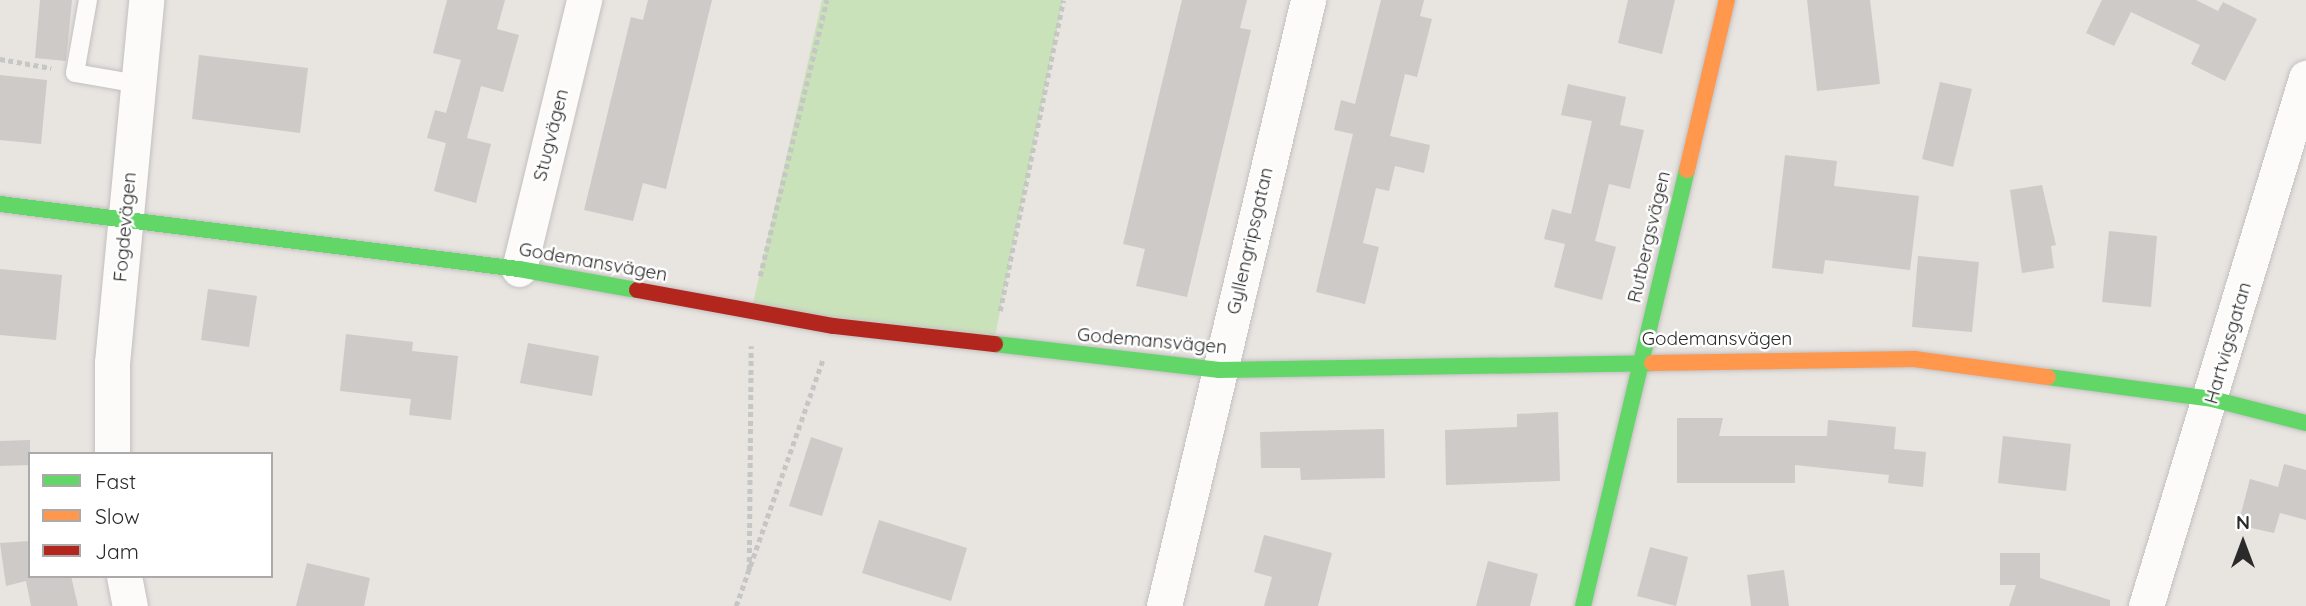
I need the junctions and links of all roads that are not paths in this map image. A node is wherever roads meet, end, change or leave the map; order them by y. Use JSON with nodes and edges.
{"nodes":[{"id":1,"x":88,"y":0,"type":"edge"},
{"id":2,"x":146,"y":0,"type":"edge"},
{"id":3,"x":584,"y":0,"type":"edge"},
{"id":4,"x":1308,"y":0,"type":"edge"},
{"id":5,"x":1727,"y":0,"type":"edge"},
{"id":6,"x":2306,"y":78,"type":"edge"},
{"id":7,"x":138,"y":84,"type":"junction"},
{"id":8,"x":0,"y":204,"type":"edge"},
{"id":9,"x":126,"y":215,"type":"junction"},
{"id":10,"x":519,"y":269,"type":"junction"},
{"id":11,"x":1641,"y":360,"type":"junction"},
{"id":12,"x":1219,"y":370,"type":"junction"},
{"id":13,"x":2212,"y":398,"type":"junction"},
{"id":14,"x":2306,"y":423,"type":"edge"},
{"id":15,"x":112,"y":452,"type":"edge"},
{"id":16,"x":124,"y":578,"type":"edge"},
{"id":17,"x":130,"y":606,"type":"edge"},
{"id":18,"x":1164,"y":606,"type":"edge"},
{"id":19,"x":1583,"y":606,"type":"edge"},
{"id":20,"x":2146,"y":606,"type":"edge"}],
"edges":[{"from":1,"to":7,"type":"lane"},
{"from":2,"to":7,"type":"street","name":"Fogdevägen"},
{"from":3,"to":10,"type":"street","name":"Stugvägen"},
{"from":4,"to":12,"type":"street","name":"Gyllengripsgatan"},
{"from":5,"to":11,"type":"street","name":"Rutbergsvägen"},
{"from":6,"to":13,"type":"street","name":"Hartvigsgatan"},
{"from":7,"to":9,"type":"street","name":"Fogdevägen"},
{"from":8,"to":9,"type":"street","name":"Godemansvägen"},
{"from":9,"to":10,"type":"street","name":"Godemansvägen"},
{"from":9,"to":15,"type":"street","name":"Fogdevägen"},
{"from":10,"to":12,"type":"street","name":"Godemansvägen"},
{"from":11,"to":12,"type":"street","name":"Godemansvägen"},
{"from":11,"to":13,"type":"street","name":"Godemansvägen"},
{"from":11,"to":19,"type":"street","name":"Rutbergsvägen"},
{"from":12,"to":18,"type":"street","name":"Gyllengripsgatan"},
{"from":13,"to":14,"type":"street","name":"Godemansvägen"},
{"from":13,"to":20,"type":"street","name":"Hartvigsgatan"},
{"from":16,"to":17,"type":"street"}]}
